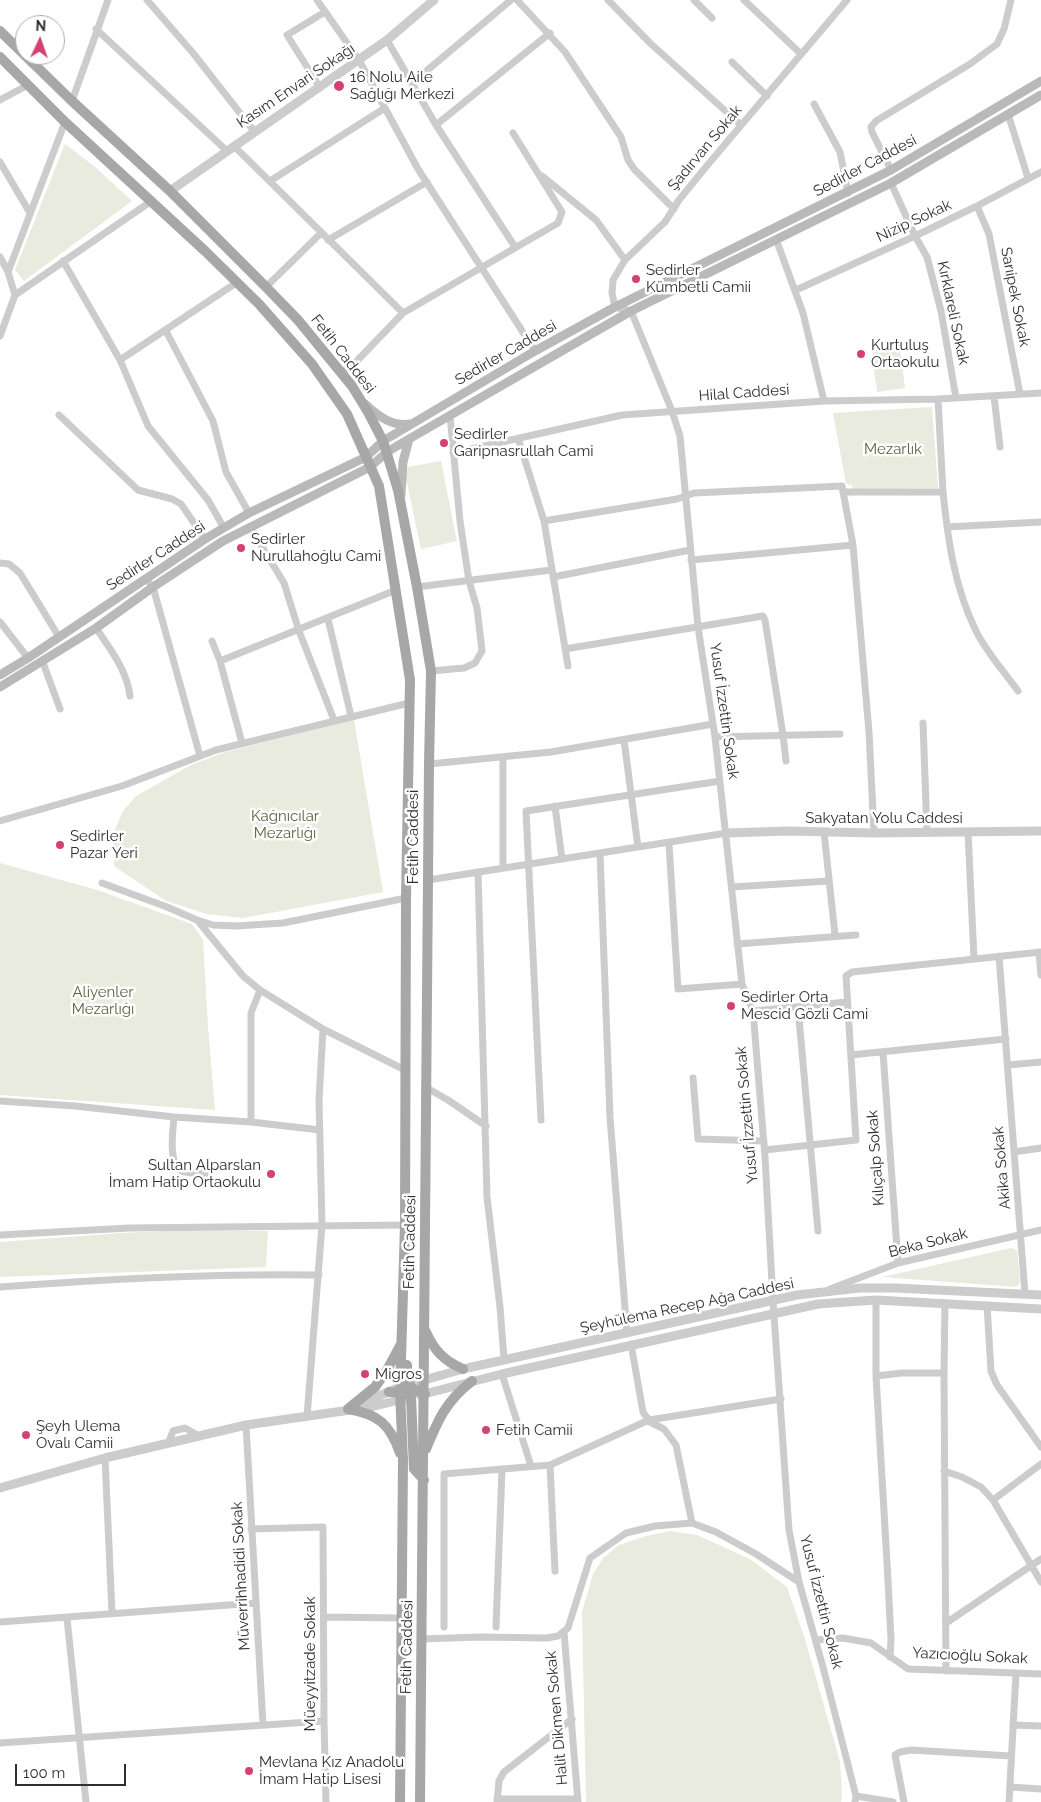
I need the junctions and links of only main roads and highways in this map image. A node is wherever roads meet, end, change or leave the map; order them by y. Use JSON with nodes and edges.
{"nodes":[{"id":1,"x":0,"y":31,"type":"edge"},
{"id":2,"x":0,"y":57,"type":"edge"},
{"id":3,"x":1041,"y":81,"type":"edge"},
{"id":4,"x":1041,"y":95,"type":"edge"},
{"id":5,"x":218,"y":239,"type":"junction"},
{"id":6,"x":205,"y":251,"type":"junction"},
{"id":7,"x":361,"y":401,"type":"junction"},
{"id":8,"x":413,"y":423,"type":"junction"},
{"id":9,"x":409,"y":439,"type":"junction"},
{"id":10,"x":383,"y":441,"type":"junction"},
{"id":11,"x":387,"y":452,"type":"junction"},
{"id":12,"x":368,"y":462,"type":"junction"},
{"id":13,"x":401,"y":503,"type":"junction"},
{"id":14,"x":0,"y":675,"type":"edge"},
{"id":15,"x":0,"y":687,"type":"edge"},
{"id":16,"x":403,"y":1302,"type":"junction"},
{"id":17,"x":425,"y":1329,"type":"junction"},
{"id":18,"x":402,"y":1343,"type":"junction"},
{"id":19,"x":463,"y":1369,"type":"road end"},
{"id":20,"x":472,"y":1381,"type":"road end"},
{"id":21,"x":402,"y":1391,"type":"junction"},
{"id":22,"x":389,"y":1392,"type":"road end"},
{"id":23,"x":425,"y":1394,"type":"junction"},
{"id":24,"x":424,"y":1455,"type":"junction"},
{"id":25,"x":403,"y":1460,"type":"junction"},
{"id":26,"x":424,"y":1480,"type":"junction"},
{"id":27,"x":400,"y":1802,"type":"edge"},
{"id":28,"x":420,"y":1802,"type":"edge"}],
"edges":[{"from":1,"to":5,"type":"main road","name":"Fetih Caddesi"},
{"from":2,"to":6,"type":"main road","name":"Fetih Caddesi"},
{"from":3,"to":8,"type":"main road","name":"Sedirler Caddesi"},
{"from":4,"to":9,"type":"main road","name":"Sedirler Caddesi"},
{"from":5,"to":6,"type":"main road"},
{"from":5,"to":7,"type":"main road","name":"Fetih Caddesi"},
{"from":6,"to":12,"type":"main road","name":"Fetih Caddesi"},
{"from":7,"to":8,"type":"main road"},
{"from":7,"to":10,"type":"main road","name":"Fetih Caddesi"},
{"from":8,"to":10,"type":"main road","name":"Sedirler Caddesi"},
{"from":9,"to":11,"type":"main road","name":"Sedirler Caddesi"},
{"from":9,"to":13,"type":"main road"},
{"from":10,"to":11,"type":"main road","name":"Fetih Caddesi"},
{"from":10,"to":12,"type":"main road","name":"Sedirler Caddesi"},
{"from":11,"to":12,"type":"main road","name":"Sedirler Caddesi"},
{"from":11,"to":13,"type":"main road","name":"Fetih Caddesi"},
{"from":12,"to":14,"type":"main road","name":"Sedirler Caddesi"},
{"from":12,"to":15,"type":"main road","name":"Sedirler Caddesi"},
{"from":12,"to":16,"type":"main road","name":"Fetih Caddesi"},
{"from":13,"to":17,"type":"main road","name":"Fetih Caddesi"},
{"from":16,"to":18,"type":"main road","name":"Fetih Caddesi"},
{"from":16,"to":21,"type":"main road"},
{"from":17,"to":19,"type":"main road"},
{"from":17,"to":23,"type":"main road","name":"Fetih Caddesi"},
{"from":18,"to":21,"type":"main road","name":"Fetih Caddesi"},
{"from":18,"to":25,"type":"main road"},
{"from":20,"to":24,"type":"main road"},
{"from":21,"to":22,"type":"main road"},
{"from":21,"to":23,"type":"main road"},
{"from":21,"to":25,"type":"main road","name":"Fetih Caddesi"},
{"from":21,"to":26,"type":"main road"},
{"from":23,"to":24,"type":"main road","name":"Fetih Caddesi"},
{"from":24,"to":26,"type":"main road","name":"Fetih Caddesi"},
{"from":25,"to":27,"type":"main road","name":"Fetih Caddesi"},
{"from":26,"to":28,"type":"main road","name":"Fetih Caddesi"}]}
